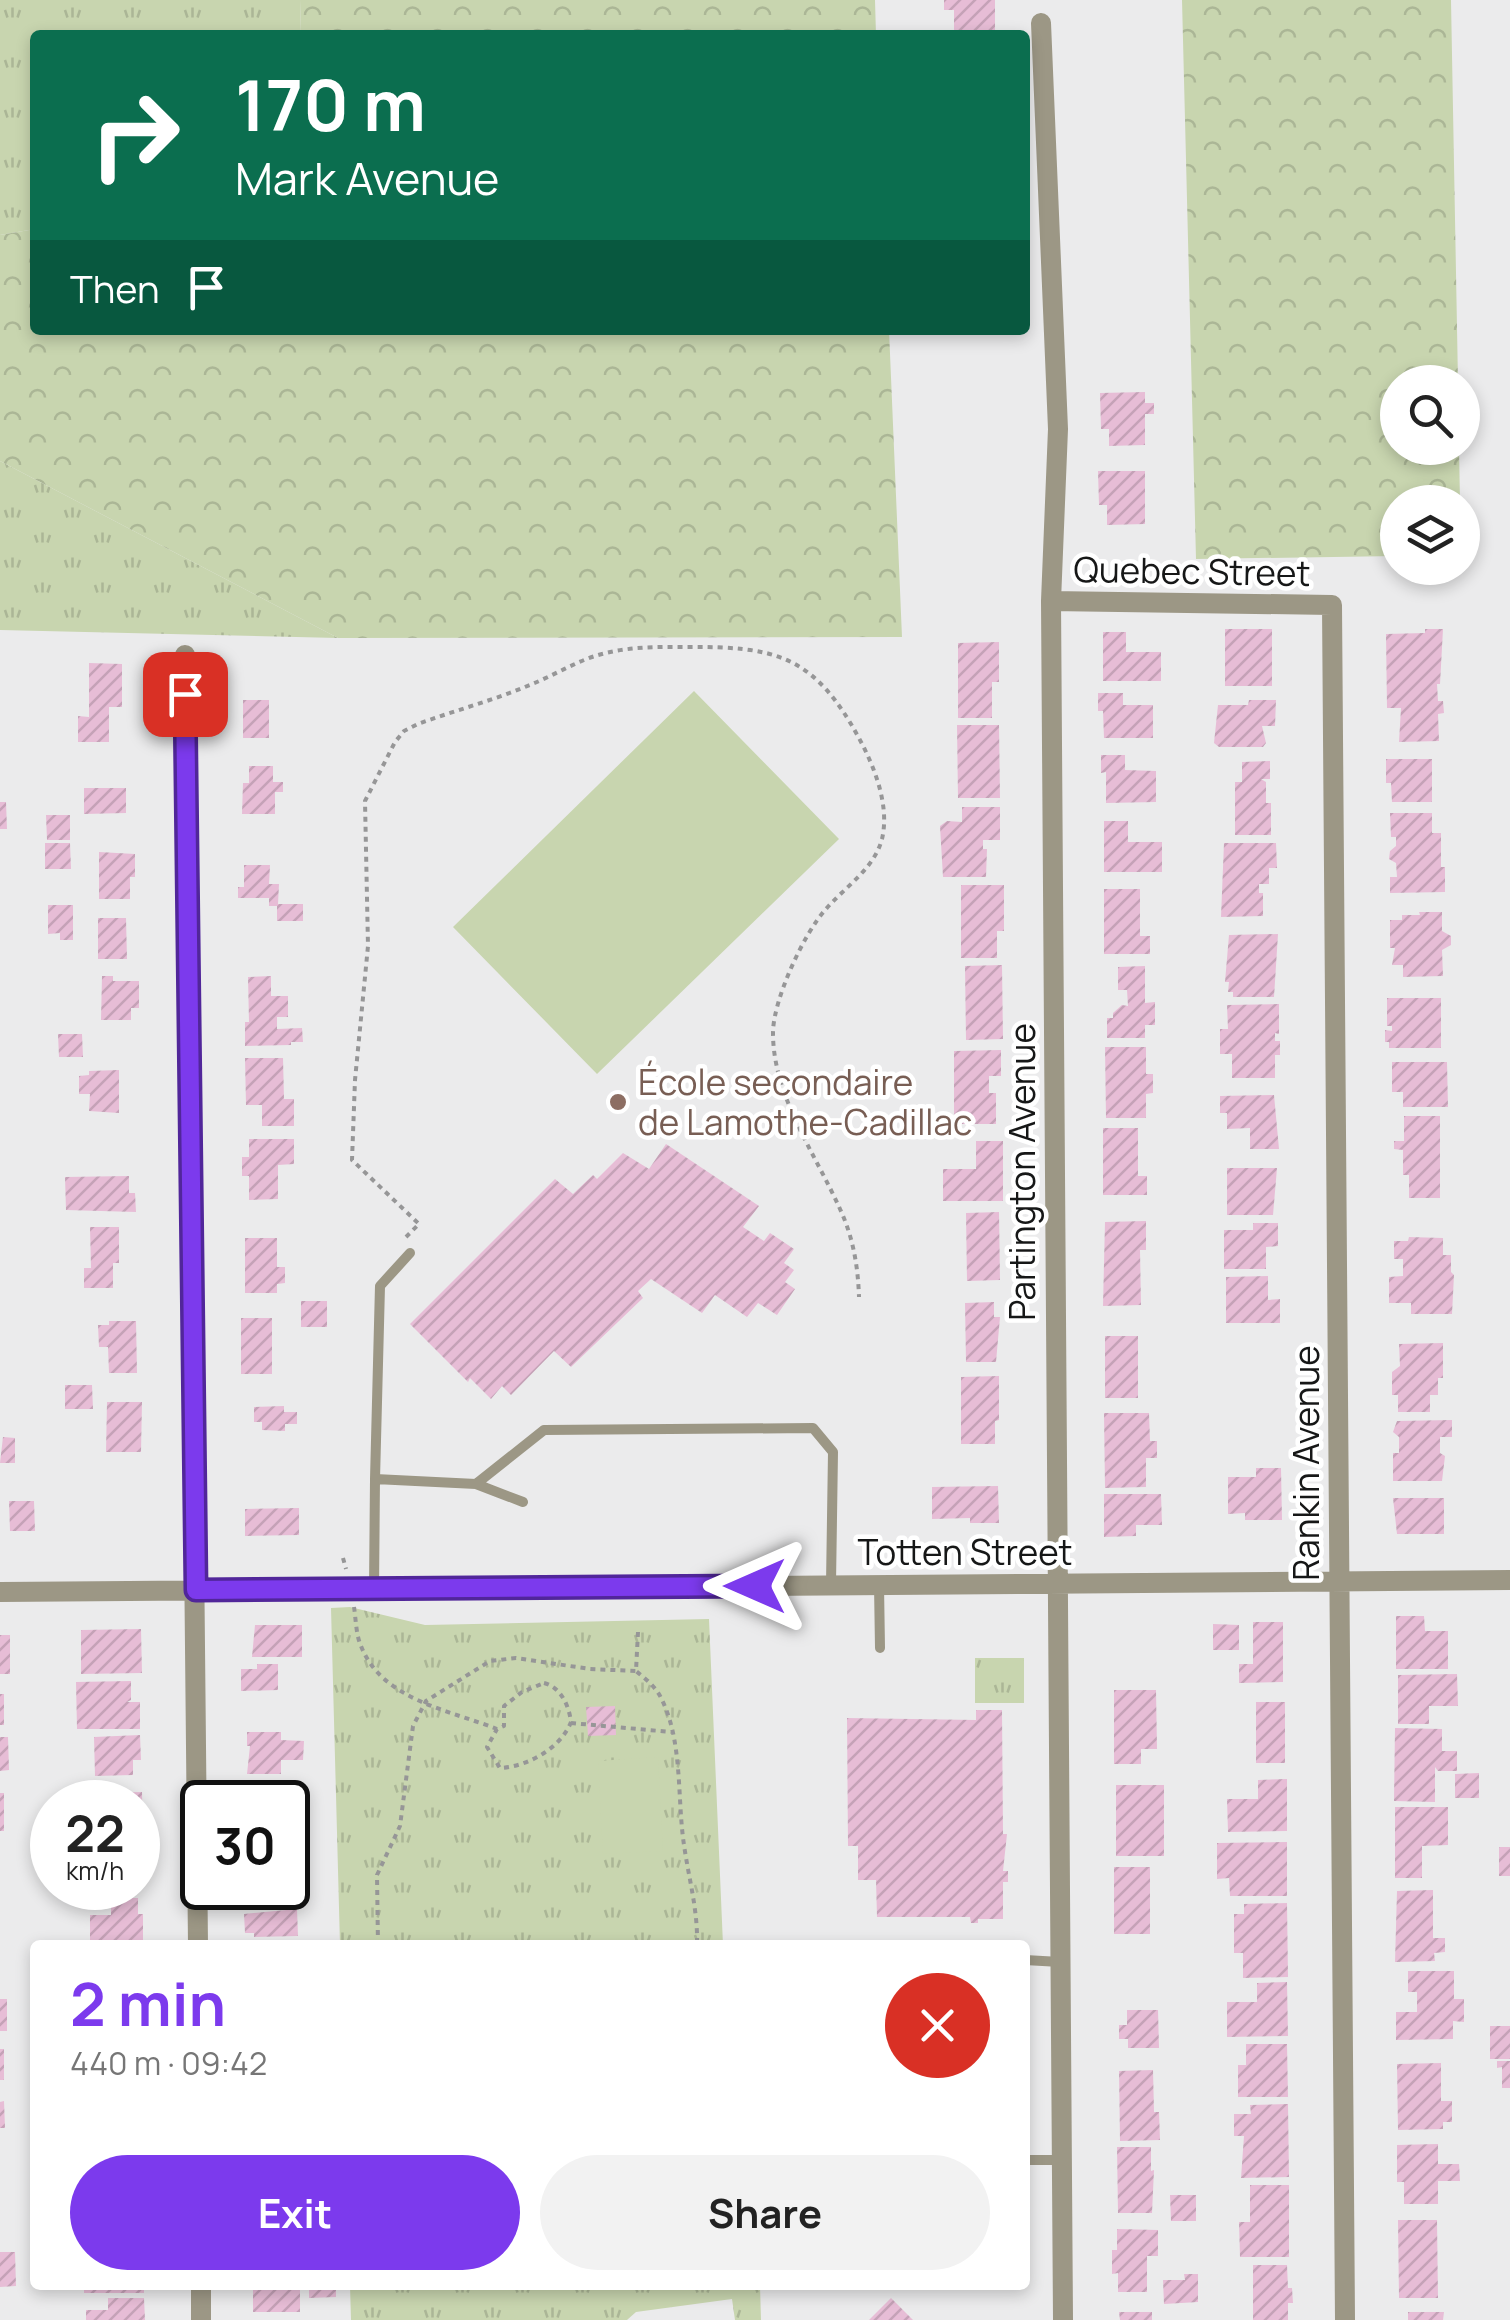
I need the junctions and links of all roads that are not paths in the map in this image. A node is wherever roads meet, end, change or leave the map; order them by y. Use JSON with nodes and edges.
{"nodes":[{"id":1,"x":1041,"y":23,"type":"dead end"},
{"id":2,"x":1051,"y":601,"type":"junction"},
{"id":3,"x":1332,"y":605,"type":"joint"},
{"id":4,"x":185,"y":655,"type":"dead end"},
{"id":5,"x":410,"y":1253,"type":"dead end"},
{"id":6,"x":375,"y":1479,"type":"junction"},
{"id":7,"x":476,"y":1484,"type":"junction"},
{"id":8,"x":523,"y":1502,"type":"dead end"},
{"id":9,"x":1510,"y":1580,"type":"edge"},
{"id":10,"x":1339,"y":1582,"type":"junction"},
{"id":11,"x":1058,"y":1584,"type":"junction"},
{"id":12,"x":879,"y":1585,"type":"junction"},
{"id":13,"x":832,"y":1586,"type":"junction"},
{"id":14,"x":374,"y":1589,"type":"junction"},
{"id":15,"x":196,"y":1590,"type":"junction"},
{"id":16,"x":0,"y":1592,"type":"edge"},
{"id":17,"x":880,"y":1648,"type":"dead end"},
{"id":18,"x":198,"y":1940,"type":"edge"},
{"id":19,"x":1030,"y":1960,"type":"edge"},
{"id":20,"x":1060,"y":1962,"type":"junction"},
{"id":21,"x":1030,"y":2160,"type":"edge"},
{"id":22,"x":1062,"y":2160,"type":"junction"},
{"id":23,"x":201,"y":2290,"type":"edge"},
{"id":24,"x":201,"y":2320,"type":"edge"},
{"id":25,"x":1063,"y":2320,"type":"edge"},
{"id":26,"x":1345,"y":2320,"type":"edge"}],
"edges":[{"from":1,"to":2,"type":"street","name":"Partington Avenue"},
{"from":2,"to":3,"type":"street","name":"Quebec Street"},
{"from":2,"to":11,"type":"street","name":"Partington Avenue"},
{"from":3,"to":10,"type":"street","name":"Rankin Avenue"},
{"from":4,"to":15,"type":"street"},
{"from":5,"to":6,"type":"lane"},
{"from":6,"to":7,"type":"lane"},
{"from":6,"to":14,"type":"lane"},
{"from":7,"to":8,"type":"lane"},
{"from":7,"to":13,"type":"lane"},
{"from":9,"to":10,"type":"street","name":"Totten Street"},
{"from":10,"to":11,"type":"street","name":"Totten Street"},
{"from":10,"to":26,"type":"street","name":"Rankin Avenue"},
{"from":11,"to":12,"type":"street","name":"Totten Street"},
{"from":11,"to":20,"type":"street","name":"Partington Avenue"},
{"from":12,"to":13,"type":"street","name":"Totten Street"},
{"from":12,"to":17,"type":"lane"},
{"from":13,"to":14,"type":"street","name":"Totten Street"},
{"from":14,"to":15,"type":"street","name":"Totten Street"},
{"from":15,"to":16,"type":"street","name":"Totten Street"},
{"from":15,"to":18,"type":"street"},
{"from":19,"to":20,"type":"lane"},
{"from":20,"to":22,"type":"street","name":"Partington Avenue"},
{"from":21,"to":22,"type":"lane"},
{"from":22,"to":25,"type":"street","name":"Partington Avenue"},
{"from":23,"to":24,"type":"street"}]}
